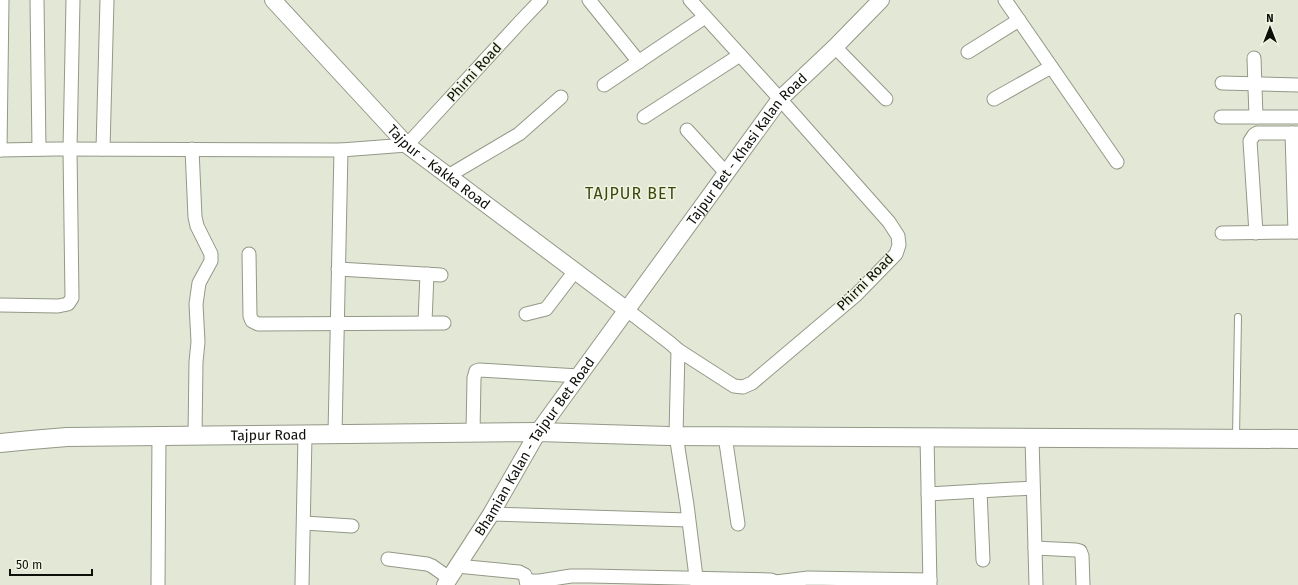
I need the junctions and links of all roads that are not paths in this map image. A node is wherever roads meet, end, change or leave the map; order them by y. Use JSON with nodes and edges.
{"nodes":[{"id":1,"x":2,"y":0,"type":"edge"},
{"id":2,"x":37,"y":0,"type":"edge"},
{"id":3,"x":73,"y":0,"type":"edge"},
{"id":4,"x":107,"y":0,"type":"edge"},
{"id":5,"x":273,"y":0,"type":"edge"},
{"id":6,"x":542,"y":0,"type":"edge"},
{"id":7,"x":589,"y":0,"type":"edge"},
{"id":8,"x":690,"y":0,"type":"edge"},
{"id":9,"x":881,"y":0,"type":"edge"},
{"id":10,"x":1006,"y":0,"type":"edge"},
{"id":11,"x":706,"y":17,"type":"junction"},
{"id":12,"x":1019,"y":20,"type":"junction"},
{"id":13,"x":835,"y":47,"type":"junction"},
{"id":14,"x":968,"y":52,"type":"dead end"},
{"id":15,"x":740,"y":55,"type":"junction"},
{"id":16,"x":1254,"y":58,"type":"dead end"},
{"id":17,"x":639,"y":62,"type":"junction"},
{"id":18,"x":1051,"y":67,"type":"junction"},
{"id":19,"x":1222,"y":83,"type":"dead end"},
{"id":20,"x":1255,"y":84,"type":"junction"},
{"id":21,"x":604,"y":85,"type":"dead end"},
{"id":22,"x":1298,"y":85,"type":"edge"},
{"id":23,"x":561,"y":98,"type":"dead end"},
{"id":24,"x":780,"y":99,"type":"junction"},
{"id":25,"x":886,"y":99,"type":"dead end"},
{"id":26,"x":994,"y":99,"type":"dead end"},
{"id":27,"x":1221,"y":117,"type":"dead end"},
{"id":28,"x":1256,"y":117,"type":"junction"},
{"id":29,"x":1298,"y":117,"type":"edge"},
{"id":30,"x":644,"y":118,"type":"dead end"},
{"id":31,"x":687,"y":130,"type":"dead end"},
{"id":32,"x":1295,"y":133,"type":"edge"},
{"id":33,"x":407,"y":145,"type":"junction"},
{"id":34,"x":39,"y":149,"type":"junction"},
{"id":35,"x":70,"y":149,"type":"junction"},
{"id":36,"x":103,"y":149,"type":"junction"},
{"id":37,"x":192,"y":149,"type":"junction"},
{"id":38,"x":0,"y":150,"type":"edge"},
{"id":39,"x":341,"y":150,"type":"junction"},
{"id":40,"x":1117,"y":162,"type":"dead end"},
{"id":41,"x":726,"y":173,"type":"junction"},
{"id":42,"x":448,"y":176,"type":"junction"},
{"id":43,"x":1297,"y":232,"type":"edge"},
{"id":44,"x":1222,"y":233,"type":"dead end"},
{"id":45,"x":1256,"y":233,"type":"junction"},
{"id":46,"x":249,"y":254,"type":"dead end"},
{"id":47,"x":338,"y":269,"type":"junction"},
{"id":48,"x":575,"y":271,"type":"junction"},
{"id":49,"x":427,"y":274,"type":"junction"},
{"id":50,"x":441,"y":274,"type":"dead end"},
{"id":51,"x":0,"y":305,"type":"edge"},
{"id":52,"x":627,"y":310,"type":"junction"},
{"id":53,"x":526,"y":314,"type":"dead end"},
{"id":54,"x":1238,"y":317,"type":"dead end"},
{"id":55,"x":425,"y":322,"type":"junction"},
{"id":56,"x":337,"y":323,"type":"junction"},
{"id":57,"x":444,"y":323,"type":"dead end"},
{"id":58,"x":678,"y":350,"type":"junction"},
{"id":59,"x":579,"y":376,"type":"junction"},
{"id":60,"x":538,"y":432,"type":"junction"},
{"id":61,"x":473,"y":433,"type":"junction"},
{"id":62,"x":335,"y":434,"type":"junction"},
{"id":63,"x":305,"y":435,"type":"junction"},
{"id":64,"x":676,"y":435,"type":"junction"},
{"id":65,"x":159,"y":436,"type":"junction"},
{"id":66,"x":195,"y":436,"type":"junction"},
{"id":67,"x":725,"y":436,"type":"junction"},
{"id":68,"x":927,"y":437,"type":"junction"},
{"id":69,"x":1032,"y":438,"type":"junction"},
{"id":70,"x":1236,"y":440,"type":"junction"},
{"id":71,"x":1298,"y":440,"type":"edge"},
{"id":72,"x":0,"y":444,"type":"edge"},
{"id":73,"x":1033,"y":488,"type":"junction"},
{"id":74,"x":980,"y":491,"type":"junction"},
{"id":75,"x":928,"y":494,"type":"junction"},
{"id":76,"x":492,"y":514,"type":"junction"},
{"id":77,"x":688,"y":520,"type":"junction"},
{"id":78,"x":304,"y":523,"type":"junction"},
{"id":79,"x":738,"y":524,"type":"dead end"},
{"id":80,"x":352,"y":526,"type":"dead end"},
{"id":81,"x":1035,"y":548,"type":"junction"},
{"id":82,"x":388,"y":559,"type":"dead end"},
{"id":83,"x":983,"y":560,"type":"dead end"},
{"id":84,"x":450,"y":576,"type":"edge"},
{"id":85,"x":696,"y":582,"type":"edge"},
{"id":86,"x":527,"y":583,"type":"edge"},
{"id":87,"x":930,"y":583,"type":"edge"},
{"id":88,"x":777,"y":584,"type":"edge"},
{"id":89,"x":158,"y":585,"type":"edge"},
{"id":90,"x":302,"y":585,"type":"edge"},
{"id":91,"x":1036,"y":585,"type":"edge"},
{"id":92,"x":1083,"y":585,"type":"edge"}],
"edges":[{"from":1,"to":38,"type":"street"},
{"from":2,"to":34,"type":"street"},
{"from":3,"to":35,"type":"street"},
{"from":4,"to":36,"type":"street"},
{"from":5,"to":33,"type":"street","name":"Tajpur - Kakka Road"},
{"from":6,"to":33,"type":"street","name":"Phirni Road"},
{"from":7,"to":17,"type":"street"},
{"from":8,"to":11,"type":"street","name":"Phirni Road"},
{"from":9,"to":13,"type":"street","name":"Tajpur Bet - Khasi Kalan Road"},
{"from":10,"to":12,"type":"street"},
{"from":11,"to":15,"type":"street","name":"Phirni Road"},
{"from":11,"to":17,"type":"street"},
{"from":12,"to":14,"type":"street"},
{"from":12,"to":18,"type":"street"},
{"from":13,"to":24,"type":"street","name":"Tajpur Bet - Khasi Kalan Road"},
{"from":13,"to":25,"type":"street"},
{"from":15,"to":24,"type":"street","name":"Phirni Road"},
{"from":15,"to":30,"type":"street"},
{"from":16,"to":20,"type":"street"},
{"from":17,"to":21,"type":"street"},
{"from":18,"to":26,"type":"street"},
{"from":18,"to":40,"type":"street"},
{"from":19,"to":20,"type":"street"},
{"from":20,"to":22,"type":"street"},
{"from":20,"to":28,"type":"street"},
{"from":23,"to":42,"type":"street"},
{"from":24,"to":41,"type":"street","name":"Tajpur Bet - Khasi Kalan Road"},
{"from":24,"to":58,"type":"street","name":"Phirni Road"},
{"from":27,"to":28,"type":"street"},
{"from":28,"to":29,"type":"street"},
{"from":31,"to":41,"type":"street"},
{"from":32,"to":43,"type":"street"},
{"from":32,"to":45,"type":"street"},
{"from":33,"to":39,"type":"street"},
{"from":33,"to":42,"type":"street","name":"Tajpur - Kakka Road"},
{"from":34,"to":35,"type":"street"},
{"from":34,"to":38,"type":"street"},
{"from":35,"to":36,"type":"street"},
{"from":35,"to":51,"type":"street"},
{"from":36,"to":37,"type":"street"},
{"from":37,"to":39,"type":"street"},
{"from":37,"to":66,"type":"street"},
{"from":39,"to":47,"type":"street"},
{"from":41,"to":52,"type":"street","name":"Tajpur Bet - Khasi Kalan Road"},
{"from":42,"to":48,"type":"street","name":"Tajpur - Kakka Road"},
{"from":43,"to":45,"type":"street"},
{"from":44,"to":45,"type":"street"},
{"from":46,"to":56,"type":"street"},
{"from":47,"to":49,"type":"street"},
{"from":47,"to":56,"type":"street"},
{"from":48,"to":52,"type":"street","name":"Tajpur - Kakka Road"},
{"from":48,"to":53,"type":"street"},
{"from":49,"to":50,"type":"street"},
{"from":49,"to":55,"type":"street"},
{"from":52,"to":58,"type":"street","name":"Phirni Road"},
{"from":52,"to":59,"type":"street","name":"Bhamian Kalan - Tajpur Bet Road"},
{"from":54,"to":70,"type":"lane"},
{"from":55,"to":56,"type":"street"},
{"from":55,"to":57,"type":"street"},
{"from":56,"to":62,"type":"street"},
{"from":58,"to":64,"type":"street"},
{"from":59,"to":60,"type":"street","name":"Bhamian Kalan - Tajpur Bet Road"},
{"from":59,"to":61,"type":"street"},
{"from":60,"to":61,"type":"main road","name":"Tajpur Road"},
{"from":60,"to":64,"type":"main road","name":"Tajpur Road"},
{"from":60,"to":76,"type":"street","name":"Bhamian Kalan - Tajpur Bet Road"},
{"from":61,"to":62,"type":"main road","name":"Tajpur Road"},
{"from":62,"to":63,"type":"main road","name":"Tajpur Road"},
{"from":63,"to":66,"type":"main road","name":"Tajpur Road"},
{"from":63,"to":78,"type":"street"},
{"from":64,"to":67,"type":"main road","name":"Tajpur Road"},
{"from":64,"to":77,"type":"street"},
{"from":65,"to":66,"type":"main road","name":"Tajpur Road"},
{"from":65,"to":72,"type":"main road","name":"Tajpur Road"},
{"from":65,"to":89,"type":"street"},
{"from":67,"to":68,"type":"main road","name":"Tajpur Road"},
{"from":67,"to":79,"type":"street"},
{"from":68,"to":69,"type":"main road","name":"Tajpur Road"},
{"from":68,"to":75,"type":"street"},
{"from":69,"to":70,"type":"main road","name":"Tajpur Road"},
{"from":69,"to":73,"type":"street"},
{"from":70,"to":71,"type":"main road","name":"Tajpur Road"},
{"from":73,"to":74,"type":"street"},
{"from":73,"to":81,"type":"street"},
{"from":74,"to":75,"type":"street"},
{"from":74,"to":83,"type":"street"},
{"from":75,"to":87,"type":"street"},
{"from":76,"to":77,"type":"street"},
{"from":76,"to":84,"type":"street","name":"Bhamian Kalan - Tajpur Bet Road"},
{"from":77,"to":85,"type":"street"},
{"from":78,"to":80,"type":"street"},
{"from":78,"to":90,"type":"street"},
{"from":81,"to":91,"type":"street"},
{"from":81,"to":92,"type":"street"},
{"from":82,"to":84,"type":"street"},
{"from":84,"to":86,"type":"street"},
{"from":85,"to":86,"type":"street"},
{"from":85,"to":88,"type":"street"},
{"from":87,"to":88,"type":"street"}]}
